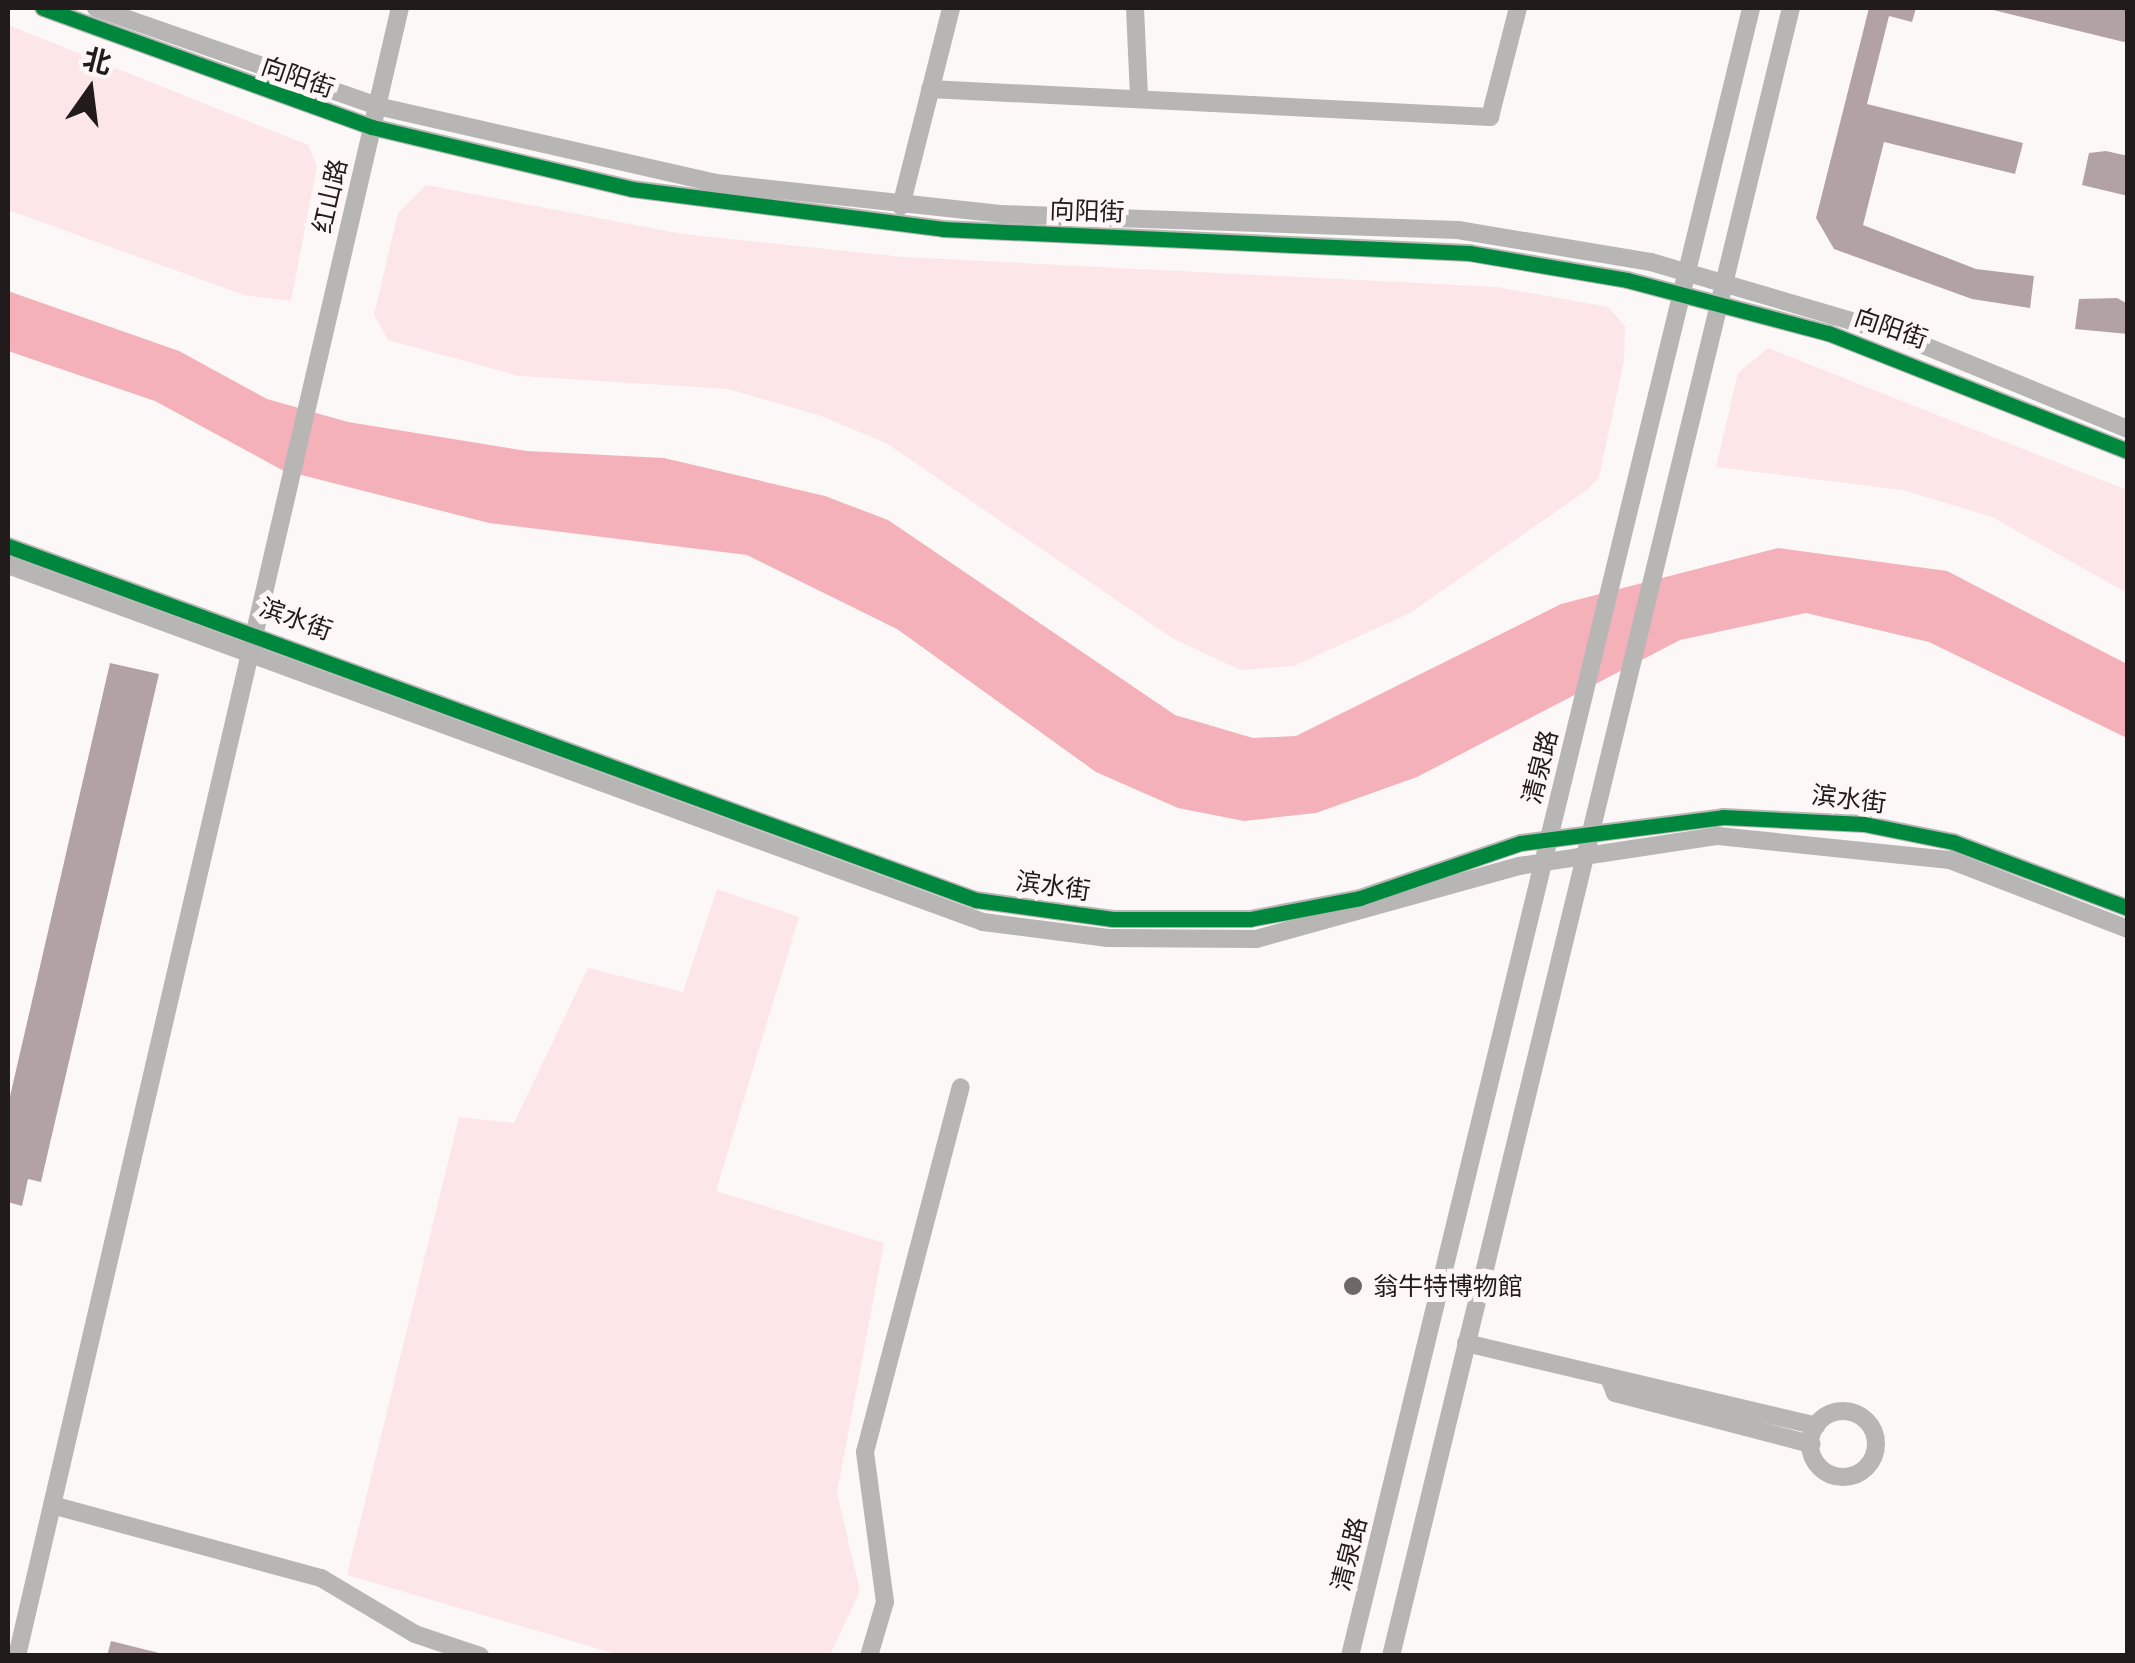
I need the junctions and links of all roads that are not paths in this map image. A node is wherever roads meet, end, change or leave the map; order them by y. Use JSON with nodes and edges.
{"nodes":[{"id":1,"x":43,"y":8,"type":"edge"},
{"id":2,"x":96,"y":8,"type":"edge"},
{"id":3,"x":400,"y":8,"type":"edge"},
{"id":4,"x":951,"y":8,"type":"edge"},
{"id":5,"x":1135,"y":8,"type":"edge"},
{"id":6,"x":1518,"y":8,"type":"edge"},
{"id":7,"x":1751,"y":8,"type":"edge"},
{"id":8,"x":1791,"y":8,"type":"edge"},
{"id":9,"x":930,"y":90,"type":"junction"},
{"id":10,"x":1139,"y":95,"type":"junction"},
{"id":11,"x":378,"y":106,"type":"junction"},
{"id":12,"x":372,"y":128,"type":"junction"},
{"id":13,"x":901,"y":206,"type":"junction"},
{"id":14,"x":1686,"y":272,"type":"junction"},
{"id":15,"x":1724,"y":281,"type":"junction"},
{"id":16,"x":1681,"y":294,"type":"junction"},
{"id":17,"x":1719,"y":304,"type":"junction"},
{"id":18,"x":2128,"y":429,"type":"edge"},
{"id":19,"x":2128,"y":451,"type":"edge"},
{"id":20,"x":8,"y":546,"type":"edge"},
{"id":21,"x":8,"y":565,"type":"edge"},
{"id":22,"x":253,"y":640,"type":"junction"},
{"id":23,"x":1591,"y":829,"type":"junction"},
{"id":24,"x":1548,"y":838,"type":"junction"},
{"id":25,"x":1586,"y":850,"type":"junction"},
{"id":26,"x":1543,"y":860,"type":"junction"},
{"id":27,"x":2128,"y":908,"type":"edge"},
{"id":28,"x":2128,"y":929,"type":"edge"},
{"id":29,"x":961,"y":1088,"type":"dead end"},
{"id":30,"x":1466,"y":1344,"type":"junction"},
{"id":31,"x":1813,"y":1435,"type":"dead end"},
{"id":32,"x":52,"y":1506,"type":"junction"},
{"id":33,"x":17,"y":1656,"type":"edge"},
{"id":34,"x":480,"y":1656,"type":"edge"},
{"id":35,"x":869,"y":1656,"type":"edge"},
{"id":36,"x":1350,"y":1656,"type":"edge"},
{"id":37,"x":1390,"y":1656,"type":"edge"}],
"edges":[{"from":1,"to":12,"type":"street","name":"向阳街"},
{"from":2,"to":11,"type":"street","name":"向阳街"},
{"from":3,"to":11,"type":"street","name":"红山路"},
{"from":4,"to":9,"type":"street"},
{"from":5,"to":10,"type":"street"},
{"from":6,"to":10,"type":"street"},
{"from":7,"to":14,"type":"street","name":"清泉路"},
{"from":8,"to":15,"type":"street"},
{"from":9,"to":10,"type":"street"},
{"from":9,"to":13,"type":"street"},
{"from":11,"to":12,"type":"street","name":"红山路"},
{"from":11,"to":13,"type":"street","name":"向阳街"},
{"from":12,"to":16,"type":"street","name":"向阳街"},
{"from":12,"to":22,"type":"street","name":"红山路"},
{"from":13,"to":14,"type":"street","name":"向阳街"},
{"from":14,"to":15,"type":"street","name":"向阳街"},
{"from":14,"to":16,"type":"street","name":"清泉路"},
{"from":15,"to":17,"type":"street"},
{"from":15,"to":18,"type":"street","name":"向阳街"},
{"from":16,"to":17,"type":"street","name":"向阳街"},
{"from":16,"to":24,"type":"street","name":"清泉路"},
{"from":17,"to":19,"type":"street","name":"向阳街"},
{"from":17,"to":23,"type":"street"},
{"from":20,"to":22,"type":"street","name":"滨水街"},
{"from":21,"to":22,"type":"street","name":"滨水街"},
{"from":22,"to":24,"type":"street","name":"滨水街"},
{"from":22,"to":26,"type":"street","name":"滨水街"},
{"from":22,"to":32,"type":"street","name":"红山路"},
{"from":23,"to":24,"type":"street","name":"滨水街"},
{"from":23,"to":25,"type":"street"},
{"from":23,"to":27,"type":"street","name":"滨水街"},
{"from":24,"to":26,"type":"street","name":"清泉路"},
{"from":25,"to":26,"type":"street","name":"滨水街"},
{"from":25,"to":28,"type":"street","name":"滨水街"},
{"from":25,"to":30,"type":"street"},
{"from":26,"to":36,"type":"street","name":"清泉路"},
{"from":29,"to":35,"type":"street"},
{"from":30,"to":31,"type":"street"},
{"from":30,"to":37,"type":"street"},
{"from":32,"to":33,"type":"street","name":"红山路"},
{"from":32,"to":34,"type":"street"}]}
